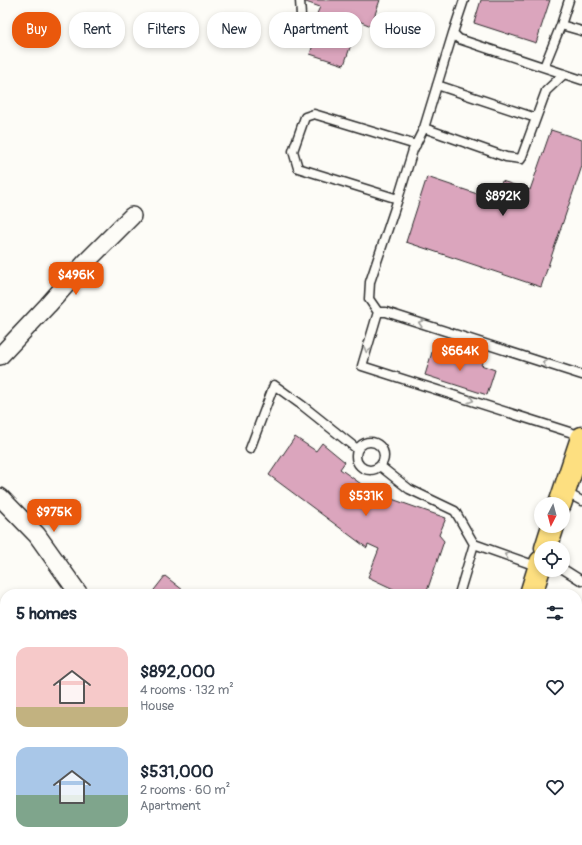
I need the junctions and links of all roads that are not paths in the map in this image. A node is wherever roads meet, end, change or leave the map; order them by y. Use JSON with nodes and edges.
{"nodes":[{"id":1,"x":300,"y":0,"type":"edge"},
{"id":2,"x":464,"y":0,"type":"edge"},
{"id":3,"x":569,"y":0,"type":"edge"},
{"id":4,"x":301,"y":12,"type":"edge"},
{"id":5,"x":561,"y":25,"type":"junction"},
{"id":6,"x":582,"y":31,"type":"edge"},
{"id":7,"x":453,"y":32,"type":"junction"},
{"id":8,"x":544,"y":67,"type":"junction"},
{"id":9,"x":564,"y":74,"type":"junction"},
{"id":10,"x":582,"y":80,"type":"edge"},
{"id":11,"x":437,"y":85,"type":"junction"},
{"id":12,"x":536,"y":118,"type":"junction"},
{"id":13,"x":424,"y":128,"type":"junction"},
{"id":14,"x":416,"y":145,"type":"junction"},
{"id":15,"x":398,"y":199,"type":"junction"},
{"id":16,"x":132,"y":216,"type":"dead end"},
{"id":17,"x":378,"y":312,"type":"junction"},
{"id":18,"x":0,"y":356,"type":"edge"},
{"id":19,"x":582,"y":375,"type":"edge"},
{"id":20,"x":582,"y":437,"type":"edge"},
{"id":21,"x":250,"y":449,"type":"dead end"},
{"id":22,"x":357,"y":449,"type":"junction"},
{"id":23,"x":380,"y":466,"type":"junction"},
{"id":24,"x":0,"y":497,"type":"edge"},
{"id":25,"x":569,"y":497,"type":"edge"},
{"id":26,"x":474,"y":544,"type":"junction"},
{"id":27,"x":534,"y":557,"type":"edge"},
{"id":28,"x":570,"y":573,"type":"edge"},
{"id":29,"x":536,"y":577,"type":"edge"},
{"id":30,"x":582,"y":581,"type":"edge"},
{"id":31,"x":75,"y":589,"type":"edge"},
{"id":32,"x":460,"y":589,"type":"edge"},
{"id":33,"x":532,"y":589,"type":"edge"}],
"edges":[{"from":1,"to":4,"type":"lane"},
{"from":2,"to":7,"type":"lane"},
{"from":3,"to":5,"type":"lane"},
{"from":5,"to":6,"type":"lane"},
{"from":5,"to":8,"type":"lane"},
{"from":7,"to":8,"type":"lane"},
{"from":7,"to":11,"type":"lane"},
{"from":8,"to":9,"type":"lane"},
{"from":9,"to":10,"type":"lane"},
{"from":9,"to":12,"type":"lane"},
{"from":11,"to":12,"type":"lane"},
{"from":11,"to":13,"type":"lane"},
{"from":12,"to":13,"type":"lane"},
{"from":13,"to":14,"type":"lane"},
{"from":14,"to":15,"type":"lane"},
{"from":14,"to":15,"type":"lane"},
{"from":15,"to":17,"type":"lane"},
{"from":16,"to":18,"type":"street"},
{"from":19,"to":17,"type":"lane","one_way":true},
{"from":17,"to":20,"type":"lane","one_way":true},
{"from":20,"to":25,"type":"main road"},
{"from":21,"to":22,"type":"lane"},
{"from":22,"to":23,"type":"lane"},
{"from":22,"to":23,"type":"lane"},
{"from":23,"to":26,"type":"lane"},
{"from":24,"to":31,"type":"street"},
{"from":27,"to":26,"type":"lane","one_way":true},
{"from":26,"to":32,"type":"lane"},
{"from":28,"to":30,"type":"lane"},
{"from":29,"to":33,"type":"main road"}]}
